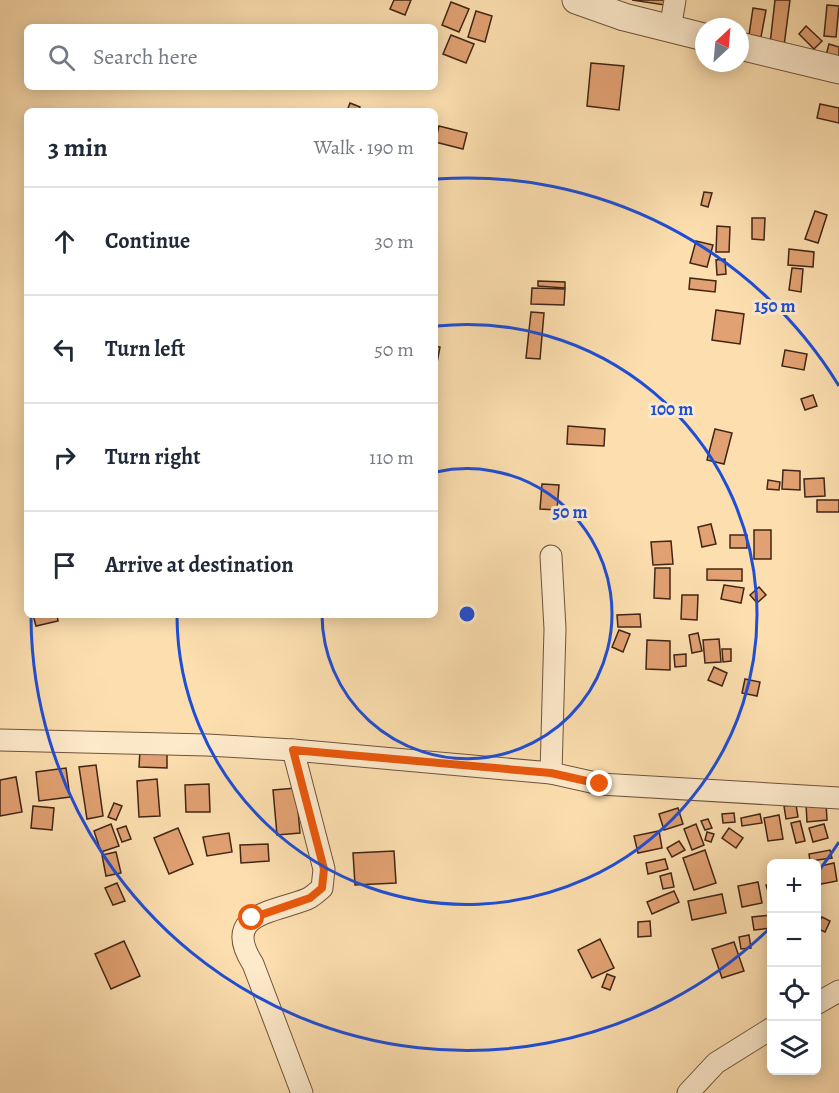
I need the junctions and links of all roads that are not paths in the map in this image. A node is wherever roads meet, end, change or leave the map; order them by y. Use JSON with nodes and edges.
{"nodes":[{"id":1,"x":576,"y":0,"type":"edge"},
{"id":2,"x":675,"y":0,"type":"edge"},
{"id":3,"x":670,"y":28,"type":"junction"},
{"id":4,"x":695,"y":35,"type":"edge"},
{"id":5,"x":749,"y":48,"type":"edge"},
{"id":6,"x":839,"y":70,"type":"edge"},
{"id":7,"x":551,"y":556,"type":"dead end"},
{"id":8,"x":0,"y":738,"type":"edge"},
{"id":9,"x":293,"y":750,"type":"junction"},
{"id":10,"x":551,"y":773,"type":"junction"},
{"id":11,"x":839,"y":798,"type":"edge"},
{"id":12,"x":839,"y":991,"type":"edge"},
{"id":13,"x":821,"y":1001,"type":"edge"},
{"id":14,"x":767,"y":1031,"type":"edge"},
{"id":15,"x":302,"y":1093,"type":"edge"},
{"id":16,"x":688,"y":1093,"type":"edge"}],
"edges":[{"from":1,"to":3,"type":"street"},
{"from":2,"to":3,"type":"street"},
{"from":3,"to":4,"type":"street"},
{"from":5,"to":6,"type":"street"},
{"from":7,"to":10,"type":"street"},
{"from":8,"to":9,"type":"street"},
{"from":9,"to":10,"type":"street"},
{"from":9,"to":15,"type":"street"},
{"from":10,"to":11,"type":"street"},
{"from":12,"to":13,"type":"street"},
{"from":14,"to":16,"type":"street"}]}
